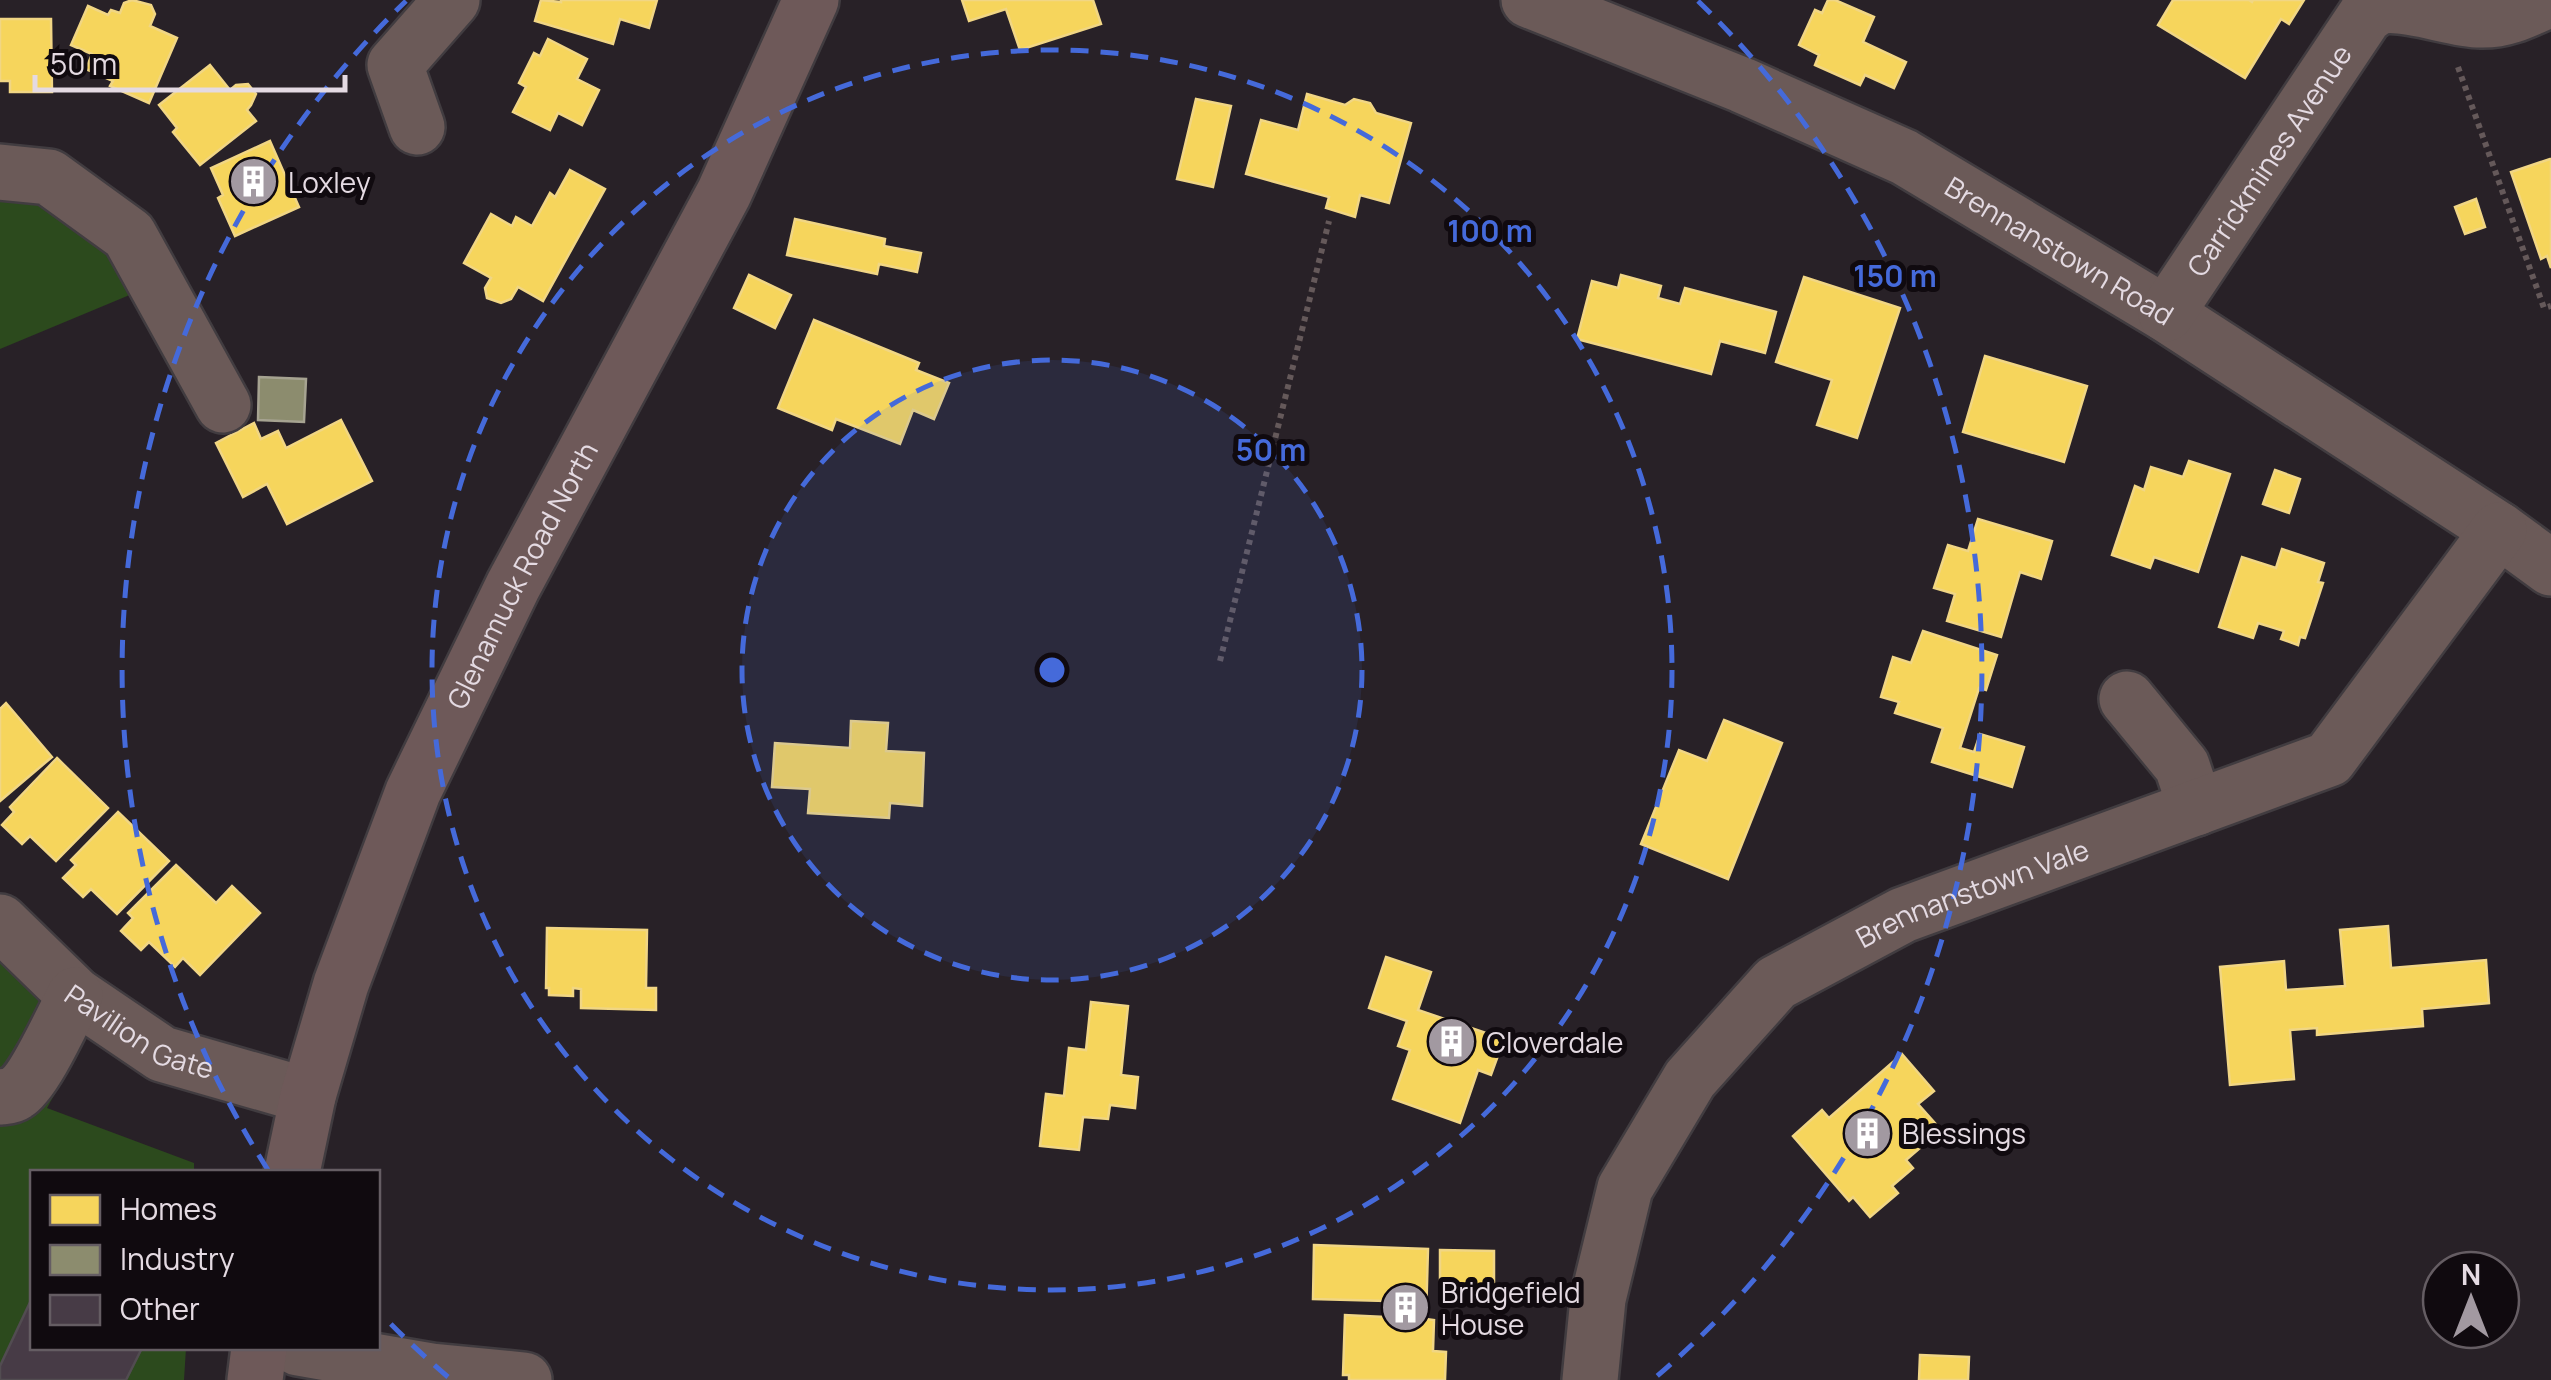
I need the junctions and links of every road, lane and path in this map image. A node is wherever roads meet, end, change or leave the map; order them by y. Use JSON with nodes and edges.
{"nodes":[{"id":1,"x":452,"y":0,"type":"edge"},
{"id":2,"x":811,"y":0,"type":"edge"},
{"id":3,"x":1529,"y":0,"type":"edge"},
{"id":4,"x":2548,"y":0,"type":"edge"},
{"id":5,"x":2377,"y":3,"type":"edge"},
{"id":6,"x":2456,"y":61,"type":"dead end"},
{"id":7,"x":417,"y":127,"type":"dead end"},
{"id":8,"x":0,"y":172,"type":"edge"},
{"id":9,"x":1328,"y":221,"type":"dead end"},
{"id":10,"x":2551,"y":306,"type":"edge"},
{"id":11,"x":2166,"y":314,"type":"junction"},
{"id":12,"x":222,"y":405,"type":"dead end"},
{"id":13,"x":2500,"y":530,"type":"junction"},
{"id":14,"x":2551,"y":568,"type":"edge"},
{"id":15,"x":1220,"y":661,"type":"dead end"},
{"id":16,"x":2127,"y":699,"type":"dead end"},
{"id":17,"x":2196,"y":808,"type":"junction"},
{"id":18,"x":0,"y":922,"type":"edge"},
{"id":19,"x":75,"y":995,"type":"junction"},
{"id":20,"x":308,"y":1096,"type":"junction"},
{"id":21,"x":0,"y":1097,"type":"edge"},
{"id":22,"x":292,"y":1170,"type":"edge"},
{"id":23,"x":259,"y":1350,"type":"edge"},
{"id":24,"x":310,"y":1350,"type":"edge"},
{"id":25,"x":255,"y":1380,"type":"edge"},
{"id":26,"x":524,"y":1380,"type":"edge"},
{"id":27,"x":1590,"y":1380,"type":"edge"}],
"edges":[{"from":1,"to":7,"type":"street"},
{"from":2,"to":20,"type":"main road","name":"Glenamuck Road North"},
{"from":3,"to":11,"type":"street","name":"Brennanstown Road"},
{"from":4,"to":5,"type":"street","name":"Carrickmines Avenue"},
{"from":5,"to":11,"type":"street","name":"Carrickmines Avenue"},
{"from":6,"to":10,"type":"path"},
{"from":8,"to":12,"type":"street"},
{"from":9,"to":15,"type":"path"},
{"from":11,"to":13,"type":"street","name":"Brennanstown Road"},
{"from":13,"to":14,"type":"street","name":"Brennanstown Road"},
{"from":13,"to":17,"type":"street","name":"Brennanstown Vale"},
{"from":16,"to":17,"type":"street"},
{"from":17,"to":27,"type":"street","name":"Brennanstown Vale"},
{"from":18,"to":19,"type":"street","name":"Pavilion Gate"},
{"from":19,"to":20,"type":"street","name":"Pavilion Gate"},
{"from":19,"to":21,"type":"street"},
{"from":20,"to":22,"type":"main road","name":"Glenamuck Road North"},
{"from":23,"to":25,"type":"main road"},
{"from":24,"to":26,"type":"street"}]}
